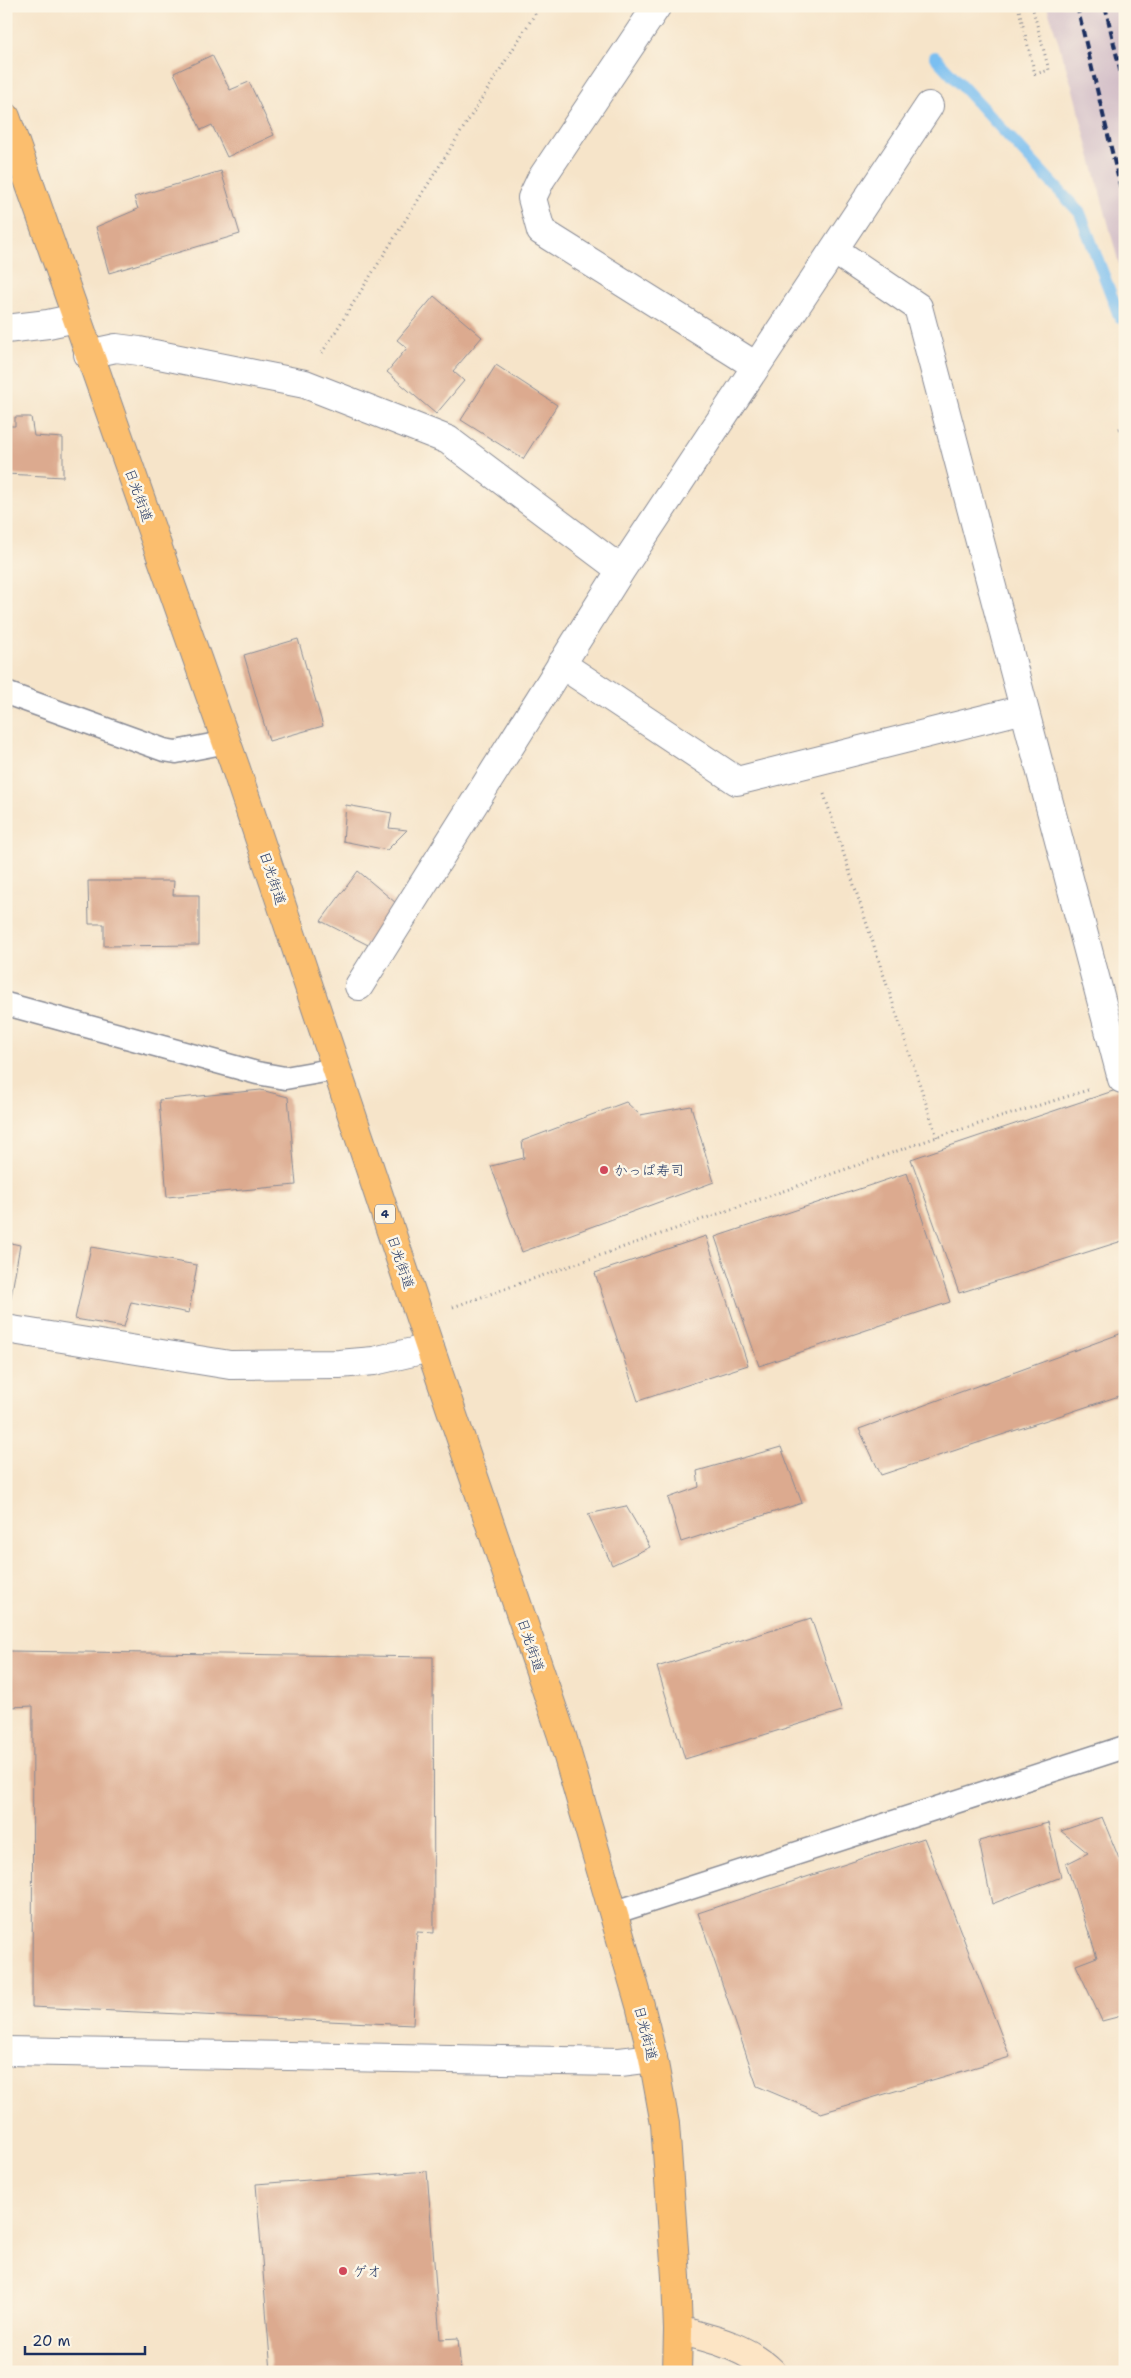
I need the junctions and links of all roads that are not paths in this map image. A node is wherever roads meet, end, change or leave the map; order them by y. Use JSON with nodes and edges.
{"nodes":[{"id":1,"x":656,"y":6,"type":"edge"},
{"id":2,"x":930,"y":106,"type":"dead end"},
{"id":3,"x":6,"y":118,"type":"edge"},
{"id":4,"x":834,"y":250,"type":"junction"},
{"id":5,"x":76,"y":318,"type":"junction"},
{"id":6,"x":6,"y":329,"type":"edge"},
{"id":7,"x":88,"y":354,"type":"junction"},
{"id":8,"x":756,"y":366,"type":"junction"},
{"id":9,"x":621,"y":570,"type":"junction"},
{"id":10,"x":561,"y":664,"type":"junction"},
{"id":11,"x":6,"y":693,"type":"edge"},
{"id":12,"x":1024,"y":709,"type":"junction"},
{"id":13,"x":227,"y":742,"type":"junction"},
{"id":14,"x":359,"y":986,"type":"dead end"},
{"id":15,"x":6,"y":1004,"type":"edge"},
{"id":16,"x":336,"y":1069,"type":"junction"},
{"id":17,"x":1122,"y":1079,"type":"road end"},
{"id":18,"x":6,"y":1329,"type":"edge"},
{"id":19,"x":430,"y":1348,"type":"junction"},
{"id":20,"x":1125,"y":1747,"type":"edge"},
{"id":21,"x":613,"y":1913,"type":"junction"},
{"id":22,"x":6,"y":2051,"type":"edge"},
{"id":23,"x":653,"y":2058,"type":"junction"},
{"id":24,"x":678,"y":2330,"type":"junction"},
{"id":25,"x":677,"y":2372,"type":"edge"},
{"id":26,"x":772,"y":2372,"type":"edge"}],
"edges":[{"from":1,"to":8,"type":"street"},
{"from":2,"to":4,"type":"street"},
{"from":3,"to":5,"type":"highway","name":"日光街道","number":"4"},
{"from":4,"to":8,"type":"street"},
{"from":4,"to":12,"type":"street"},
{"from":5,"to":6,"type":"street"},
{"from":5,"to":7,"type":"highway","name":"日光街道","number":"4"},
{"from":7,"to":9,"type":"street"},
{"from":7,"to":13,"type":"highway","name":"日光街道","number":"4"},
{"from":8,"to":9,"type":"street"},
{"from":9,"to":10,"type":"street"},
{"from":10,"to":12,"type":"street"},
{"from":10,"to":14,"type":"street"},
{"from":11,"to":13,"type":"lane"},
{"from":12,"to":17,"type":"street"},
{"from":13,"to":16,"type":"highway","name":"日光街道","number":"4"},
{"from":15,"to":16,"type":"lane"},
{"from":16,"to":19,"type":"highway","name":"日光街道","number":"4"},
{"from":18,"to":19,"type":"street"},
{"from":19,"to":21,"type":"highway","name":"日光街道","number":"4"},
{"from":20,"to":21,"type":"lane"},
{"from":21,"to":23,"type":"highway","name":"日光街道","number":"4"},
{"from":22,"to":23,"type":"street"},
{"from":23,"to":24,"type":"highway","name":"日光街道","number":"4"},
{"from":24,"to":25,"type":"highway","name":"日光街道","number":"4"},
{"from":24,"to":26,"type":"street"}]}
